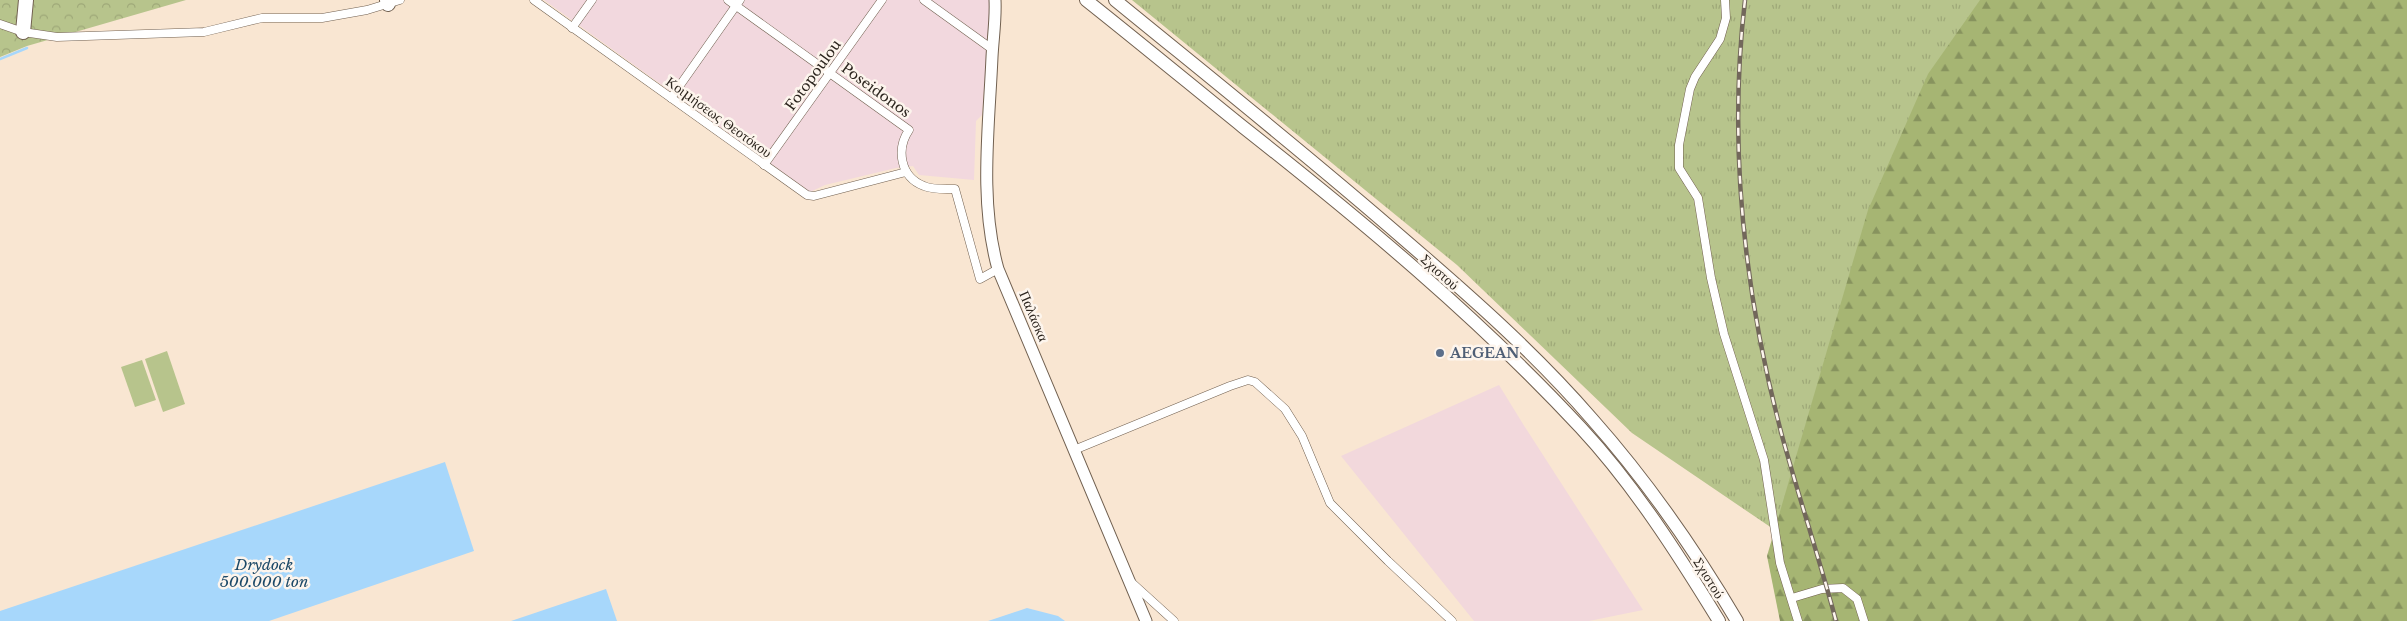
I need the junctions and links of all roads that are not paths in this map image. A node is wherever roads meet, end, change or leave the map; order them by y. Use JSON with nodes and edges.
{"nodes":[{"id":1,"x":26,"y":0,"type":"edge"},
{"id":2,"x":534,"y":0,"type":"edge"},
{"id":3,"x":592,"y":0,"type":"edge"},
{"id":4,"x":728,"y":0,"type":"edge"},
{"id":5,"x":882,"y":0,"type":"edge"},
{"id":6,"x":924,"y":0,"type":"edge"},
{"id":7,"x":1086,"y":0,"type":"edge"},
{"id":8,"x":1115,"y":0,"type":"edge"},
{"id":9,"x":1726,"y":0,"type":"edge"},
{"id":10,"x":391,"y":1,"type":"edge"},
{"id":11,"x":995,"y":1,"type":"edge"},
{"id":12,"x":738,"y":3,"type":"edge"},
{"id":13,"x":0,"y":24,"type":"edge"},
{"id":14,"x":572,"y":28,"type":"junction"},
{"id":15,"x":23,"y":32,"type":"junction"},
{"id":16,"x":992,"y":49,"type":"junction"},
{"id":17,"x":830,"y":73,"type":"junction"},
{"id":18,"x":671,"y":98,"type":"junction"},
{"id":19,"x":764,"y":165,"type":"junction"},
{"id":20,"x":906,"y":172,"type":"junction"},
{"id":21,"x":998,"y":269,"type":"junction"},
{"id":22,"x":1074,"y":450,"type":"junction"},
{"id":23,"x":1129,"y":580,"type":"junction"},
{"id":24,"x":1792,"y":598,"type":"junction"},
{"id":25,"x":1146,"y":621,"type":"edge"},
{"id":26,"x":1174,"y":621,"type":"edge"},
{"id":27,"x":1452,"y":621,"type":"edge"},
{"id":28,"x":1718,"y":621,"type":"edge"},
{"id":29,"x":1737,"y":621,"type":"edge"},
{"id":30,"x":1798,"y":621,"type":"edge"},
{"id":31,"x":1864,"y":621,"type":"edge"}],
"edges":[{"from":1,"to":15,"type":"highway"},
{"from":2,"to":14,"type":"street","name":"Κοιμήσεως Θεοτόκου"},
{"from":3,"to":14,"type":"street"},
{"from":4,"to":12,"type":"street","name":"Poseidonos"},
{"from":5,"to":17,"type":"street","name":"Fotopoulou"},
{"from":6,"to":16,"type":"street"},
{"from":7,"to":28,"type":"main road","name":"Σχιστού"},
{"from":8,"to":29,"type":"main road","name":"Σχιστού"},
{"from":9,"to":24,"type":"street"},
{"from":10,"to":15,"type":"street"},
{"from":11,"to":16,"type":"street","name":"Παλάσκα"},
{"from":12,"to":17,"type":"street","name":"Poseidonos"},
{"from":12,"to":18,"type":"street"},
{"from":13,"to":15,"type":"street"},
{"from":14,"to":18,"type":"street","name":"Κοιμήσεως Θεοτόκου"},
{"from":16,"to":21,"type":"street","name":"Παλάσκα"},
{"from":17,"to":19,"type":"street","name":"Fotopoulou"},
{"from":17,"to":20,"type":"street","name":"Poseidonos"},
{"from":18,"to":19,"type":"street","name":"Κοιμήσεως Θεοτόκου"},
{"from":19,"to":20,"type":"street","name":"Κοιμήσεως Θεοτόκου"},
{"from":20,"to":21,"type":"street"},
{"from":21,"to":22,"type":"street","name":"Παλάσκα"},
{"from":22,"to":23,"type":"street","name":"Παλάσκα"},
{"from":22,"to":27,"type":"street"},
{"from":23,"to":25,"type":"street","name":"Παλάσκα"},
{"from":23,"to":26,"type":"street"},
{"from":24,"to":30,"type":"street"},
{"from":24,"to":31,"type":"street"}]}
